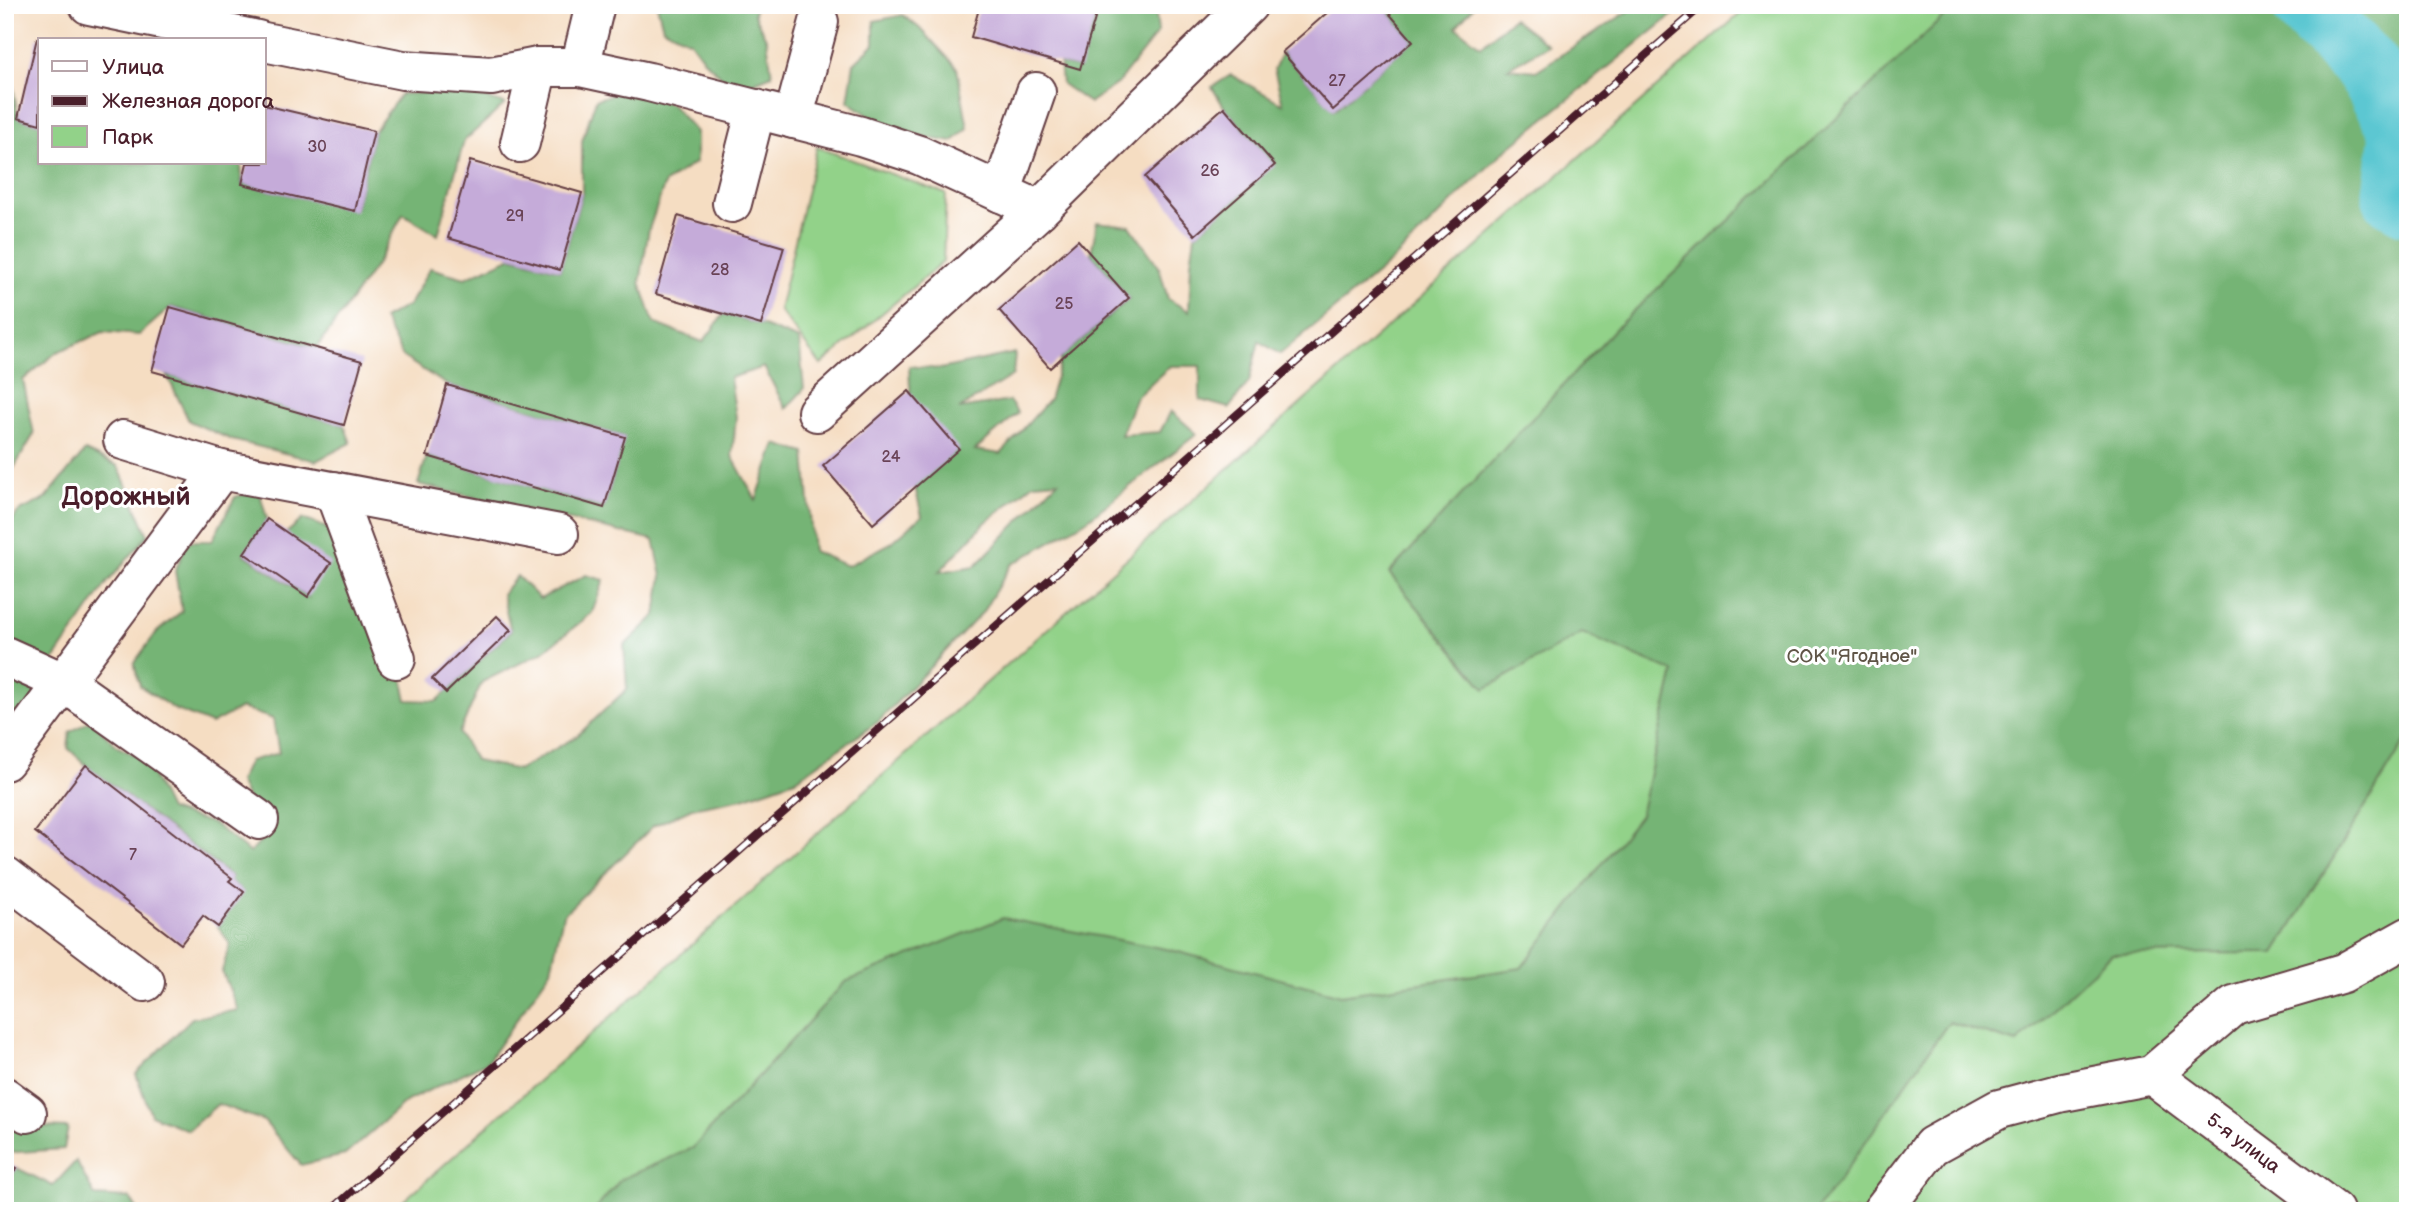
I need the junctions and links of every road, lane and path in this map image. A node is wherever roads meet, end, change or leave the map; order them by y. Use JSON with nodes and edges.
{"nodes":[{"id":1,"x":89,"y":5,"type":"edge"},
{"id":2,"x":595,"y":5,"type":"edge"},
{"id":3,"x":1248,"y":5,"type":"edge"},
{"id":4,"x":819,"y":22,"type":"dead end"},
{"id":5,"x":248,"y":38,"type":"edge"},
{"id":6,"x":266,"y":41,"type":"edge"},
{"id":7,"x":538,"y":67,"type":"junction"},
{"id":8,"x":580,"y":67,"type":"junction"},
{"id":9,"x":1036,"y":92,"type":"dead end"},
{"id":10,"x":757,"y":110,"type":"junction"},
{"id":11,"x":793,"y":119,"type":"junction"},
{"id":12,"x":520,"y":143,"type":"dead end"},
{"id":13,"x":1001,"y":193,"type":"junction"},
{"id":14,"x":732,"y":203,"type":"dead end"},
{"id":15,"x":1039,"y":210,"type":"junction"},
{"id":16,"x":817,"y":412,"type":"dead end"},
{"id":17,"x":122,"y":440,"type":"dead end"},
{"id":18,"x":221,"y":470,"type":"junction"},
{"id":19,"x":334,"y":491,"type":"junction"},
{"id":20,"x":559,"y":534,"type":"dead end"},
{"id":21,"x":5,"y":656,"type":"edge"},
{"id":22,"x":396,"y":659,"type":"dead end"},
{"id":23,"x":65,"y":683,"type":"junction"},
{"id":24,"x":5,"y":761,"type":"edge"},
{"id":25,"x":259,"y":820,"type":"dead end"},
{"id":26,"x":5,"y":876,"type":"edge"},
{"id":27,"x":2408,"y":937,"type":"edge"},
{"id":28,"x":145,"y":982,"type":"dead end"},
{"id":29,"x":2152,"y":1075,"type":"junction"},
{"id":30,"x":1886,"y":1209,"type":"edge"},
{"id":31,"x":2334,"y":1211,"type":"edge"}],
"edges":[{"from":1,"to":5,"type":"street"},
{"from":2,"to":8,"type":"street"},
{"from":3,"to":15,"type":"street"},
{"from":4,"to":11,"type":"street"},
{"from":6,"to":7,"type":"street"},
{"from":7,"to":8,"type":"street"},
{"from":7,"to":12,"type":"street"},
{"from":8,"to":10,"type":"street"},
{"from":9,"to":13,"type":"street"},
{"from":10,"to":11,"type":"street"},
{"from":10,"to":14,"type":"street"},
{"from":11,"to":13,"type":"street"},
{"from":13,"to":15,"type":"street"},
{"from":15,"to":16,"type":"street"},
{"from":17,"to":18,"type":"street"},
{"from":18,"to":19,"type":"street"},
{"from":18,"to":23,"type":"street"},
{"from":19,"to":20,"type":"street"},
{"from":19,"to":22,"type":"street"},
{"from":21,"to":23,"type":"street"},
{"from":23,"to":24,"type":"street"},
{"from":23,"to":25,"type":"street"},
{"from":26,"to":28,"type":"street"},
{"from":27,"to":29,"type":"street"},
{"from":29,"to":30,"type":"street"},
{"from":29,"to":31,"type":"street","name":"5-я улица"}]}
